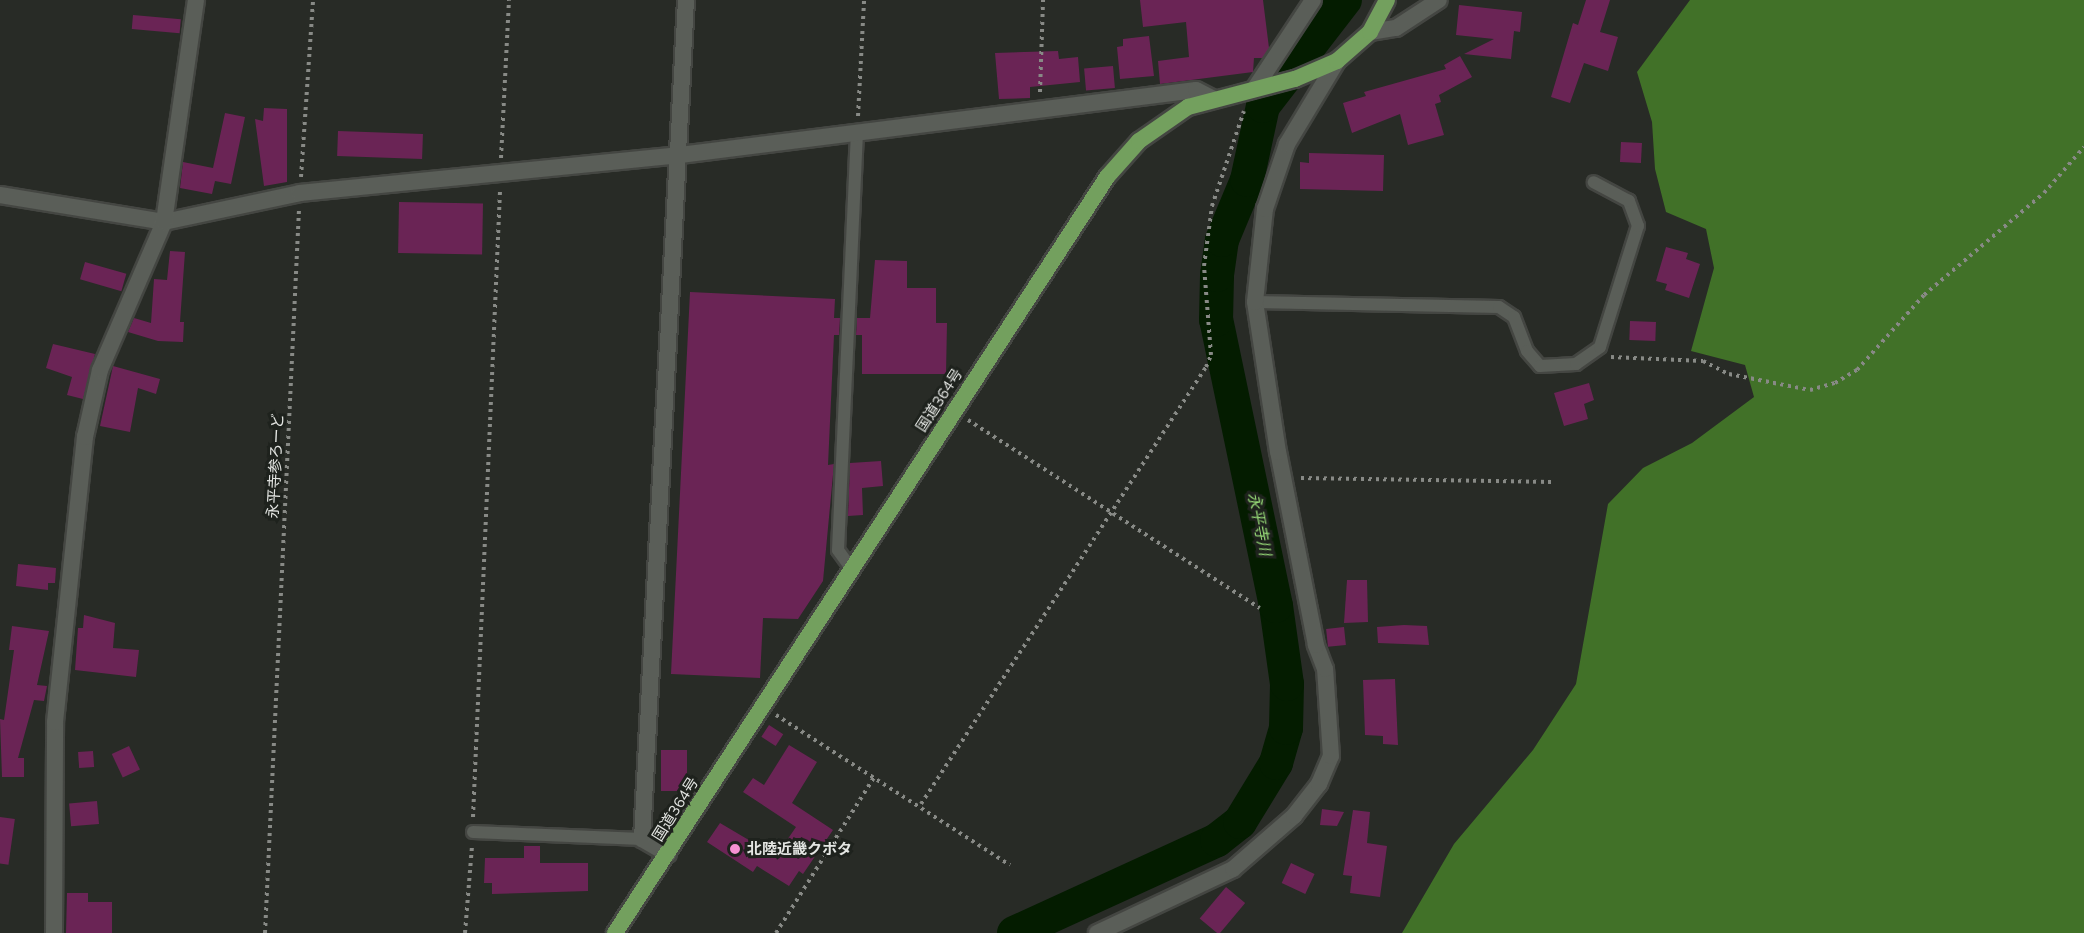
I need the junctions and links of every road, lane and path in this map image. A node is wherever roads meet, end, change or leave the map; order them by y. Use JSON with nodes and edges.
{"nodes":[{"id":1,"x":196,"y":0,"type":"edge"},
{"id":2,"x":313,"y":0,"type":"edge"},
{"id":3,"x":509,"y":0,"type":"edge"},
{"id":4,"x":686,"y":0,"type":"edge"},
{"id":5,"x":864,"y":0,"type":"edge"},
{"id":6,"x":1043,"y":0,"type":"edge"},
{"id":7,"x":1313,"y":0,"type":"edge"},
{"id":8,"x":1387,"y":0,"type":"edge"},
{"id":9,"x":1439,"y":0,"type":"edge"},
{"id":10,"x":1370,"y":32,"type":"junction"},
{"id":11,"x":1330,"y":65,"type":"junction"},
{"id":12,"x":1253,"y":88,"type":"junction"},
{"id":13,"x":1212,"y":98,"type":"junction"},
{"id":14,"x":1039,"y":108,"type":"junction"},
{"id":15,"x":857,"y":131,"type":"junction"},
{"id":16,"x":2084,"y":147,"type":"edge"},
{"id":17,"x":680,"y":155,"type":"junction"},
{"id":18,"x":501,"y":173,"type":"junction"},
{"id":19,"x":1594,"y":182,"type":"dead end"},
{"id":20,"x":300,"y":193,"type":"junction"},
{"id":21,"x":0,"y":195,"type":"edge"},
{"id":22,"x":164,"y":222,"type":"junction"},
{"id":23,"x":1255,"y":302,"type":"junction"},
{"id":24,"x":1593,"y":355,"type":"junction"},
{"id":25,"x":953,"y":411,"type":"junction"},
{"id":26,"x":1284,"y":481,"type":"junction"},
{"id":27,"x":1552,"y":482,"type":"dead end"},
{"id":28,"x":1111,"y":512,"type":"junction"},
{"id":29,"x":851,"y":568,"type":"junction"},
{"id":30,"x":1260,"y":608,"type":"dead end"},
{"id":31,"x":762,"y":706,"type":"junction"},
{"id":32,"x":875,"y":776,"type":"junction"},
{"id":33,"x":921,"y":804,"type":"junction"},
{"id":34,"x":473,"y":832,"type":"junction"},
{"id":35,"x":642,"y":839,"type":"junction"},
{"id":36,"x":668,"y":854,"type":"junction"},
{"id":37,"x":1010,"y":865,"type":"dead end"},
{"id":38,"x":54,"y":933,"type":"edge"},
{"id":39,"x":265,"y":933,"type":"edge"},
{"id":40,"x":465,"y":933,"type":"edge"},
{"id":41,"x":615,"y":933,"type":"edge"},
{"id":42,"x":776,"y":933,"type":"edge"},
{"id":43,"x":1097,"y":933,"type":"edge"}],
"edges":[{"from":1,"to":22,"type":"street"},
{"from":2,"to":20,"type":"path","name":"永平寺参ろーど"},
{"from":3,"to":18,"type":"path"},
{"from":4,"to":17,"type":"street"},
{"from":5,"to":15,"type":"path"},
{"from":6,"to":14,"type":"path"},
{"from":7,"to":12,"type":"street"},
{"from":8,"to":10,"type":"highway","name":"国道364号"},
{"from":9,"to":10,"type":"street"},
{"from":10,"to":11,"type":"highway","name":"国道364号"},
{"from":11,"to":12,"type":"highway","name":"国道364号"},
{"from":11,"to":23,"type":"street"},
{"from":12,"to":13,"type":"highway","name":"国道364号"},
{"from":12,"to":28,"type":"path"},
{"from":13,"to":14,"type":"street"},
{"from":13,"to":25,"type":"highway","name":"国道364号"},
{"from":14,"to":15,"type":"street"},
{"from":15,"to":17,"type":"street"},
{"from":15,"to":29,"type":"lane"},
{"from":16,"to":24,"type":"path"},
{"from":17,"to":18,"type":"street"},
{"from":17,"to":35,"type":"street"},
{"from":18,"to":20,"type":"street"},
{"from":18,"to":34,"type":"path"},
{"from":19,"to":24,"type":"lane"},
{"from":20,"to":22,"type":"street"},
{"from":20,"to":39,"type":"path","name":"永平寺参ろーど"},
{"from":21,"to":22,"type":"street"},
{"from":22,"to":38,"type":"street"},
{"from":23,"to":24,"type":"lane"},
{"from":23,"to":26,"type":"street"},
{"from":25,"to":28,"type":"path"},
{"from":25,"to":29,"type":"highway","name":"国道364号"},
{"from":26,"to":27,"type":"path"},
{"from":26,"to":43,"type":"street"},
{"from":28,"to":30,"type":"path"},
{"from":28,"to":33,"type":"path"},
{"from":29,"to":31,"type":"highway","name":"国道364号"},
{"from":31,"to":32,"type":"path"},
{"from":31,"to":36,"type":"highway","name":"国道364号"},
{"from":32,"to":33,"type":"path"},
{"from":32,"to":42,"type":"path"},
{"from":33,"to":37,"type":"path"},
{"from":34,"to":35,"type":"lane"},
{"from":34,"to":40,"type":"path"},
{"from":35,"to":36,"type":"street"},
{"from":36,"to":41,"type":"highway","name":"国道364号"}]}
